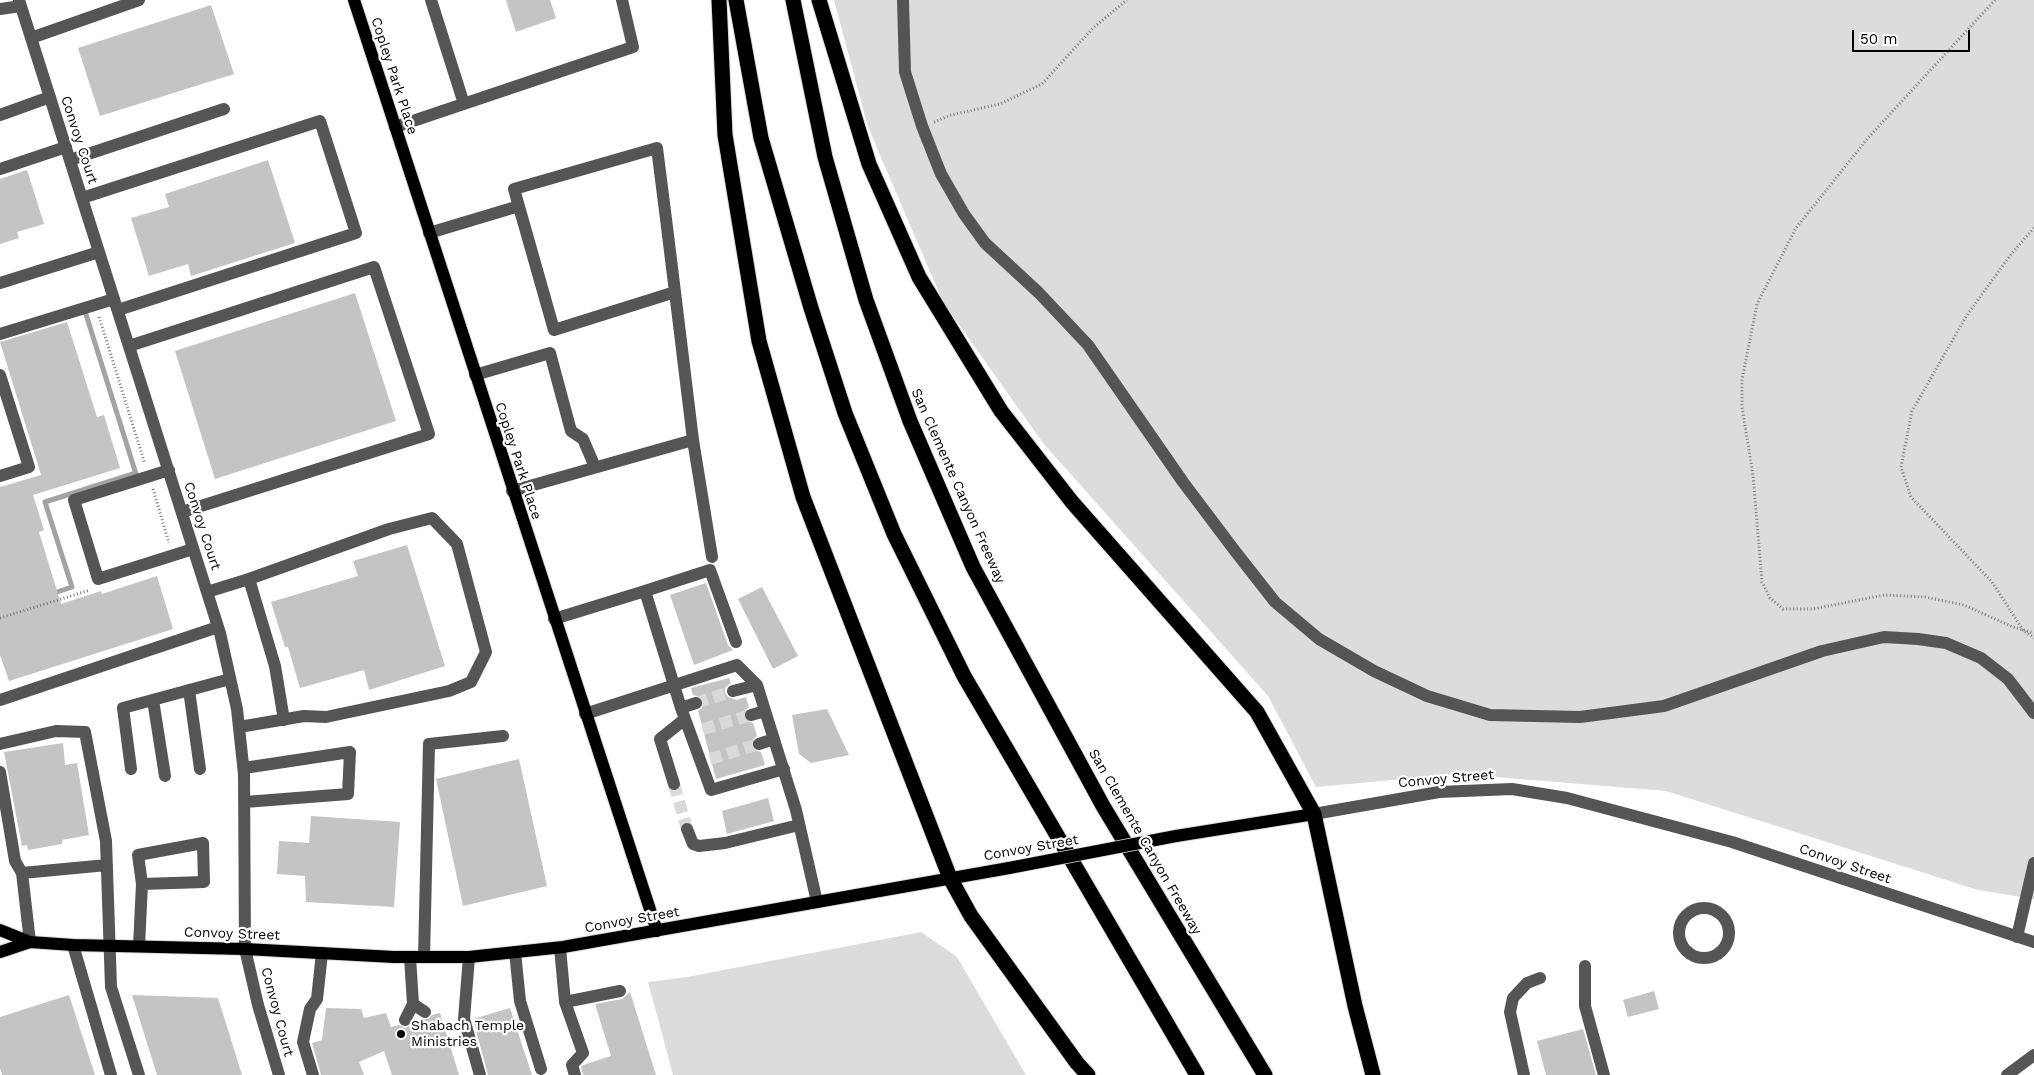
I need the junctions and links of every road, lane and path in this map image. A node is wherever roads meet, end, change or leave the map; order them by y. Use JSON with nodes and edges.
{"nodes":[{"id":1,"x":140,"y":0,"type":"edge"},
{"id":2,"x":354,"y":0,"type":"edge"},
{"id":3,"x":430,"y":0,"type":"edge"},
{"id":4,"x":622,"y":0,"type":"edge"},
{"id":5,"x":719,"y":0,"type":"edge"},
{"id":6,"x":736,"y":0,"type":"edge"},
{"id":7,"x":793,"y":0,"type":"edge"},
{"id":8,"x":819,"y":0,"type":"edge"},
{"id":9,"x":903,"y":0,"type":"edge"},
{"id":10,"x":1126,"y":0,"type":"edge"},
{"id":11,"x":1995,"y":0,"type":"edge"},
{"id":12,"x":20,"y":3,"type":"edge"},
{"id":13,"x":0,"y":9,"type":"edge"},
{"id":14,"x":31,"y":38,"type":"junction"},
{"id":15,"x":50,"y":97,"type":"junction"},
{"id":16,"x":464,"y":104,"type":"junction"},
{"id":17,"x":224,"y":109,"type":"dead end"},
{"id":18,"x":0,"y":114,"type":"edge"},
{"id":19,"x":922,"y":126,"type":"junction"},
{"id":20,"x":395,"y":127,"type":"junction"},
{"id":21,"x":66,"y":147,"type":"junction"},
{"id":22,"x":70,"y":160,"type":"junction"},
{"id":23,"x":0,"y":169,"type":"edge"},
{"id":24,"x":82,"y":198,"type":"junction"},
{"id":25,"x":519,"y":206,"type":"junction"},
{"id":26,"x":2034,"y":228,"type":"edge"},
{"id":27,"x":429,"y":233,"type":"junction"},
{"id":28,"x":99,"y":252,"type":"junction"},
{"id":29,"x":0,"y":283,"type":"edge"},
{"id":30,"x":675,"y":292,"type":"junction"},
{"id":31,"x":96,"y":304,"type":"junction"},
{"id":32,"x":116,"y":304,"type":"junction"},
{"id":33,"x":0,"y":334,"type":"edge"},
{"id":34,"x":129,"y":346,"type":"junction"},
{"id":35,"x":0,"y":375,"type":"edge"},
{"id":36,"x":475,"y":375,"type":"junction"},
{"id":37,"x":693,"y":440,"type":"junction"},
{"id":38,"x":595,"y":468,"type":"junction"},
{"id":39,"x":169,"y":470,"type":"junction"},
{"id":40,"x":0,"y":476,"type":"edge"},
{"id":41,"x":149,"y":476,"type":"junction"},
{"id":42,"x":512,"y":491,"type":"junction"},
{"id":43,"x":182,"y":512,"type":"junction"},
{"id":44,"x":194,"y":549,"type":"junction"},
{"id":45,"x":712,"y":557,"type":"dead end"},
{"id":46,"x":249,"y":579,"type":"junction"},
{"id":47,"x":645,"y":591,"type":"junction"},
{"id":48,"x":207,"y":592,"type":"junction"},
{"id":49,"x":554,"y":619,"type":"junction"},
{"id":50,"x":218,"y":627,"type":"junction"},
{"id":51,"x":2023,"y":630,"type":"junction"},
{"id":52,"x":2034,"y":633,"type":"edge"},
{"id":53,"x":2034,"y":638,"type":"edge"},
{"id":54,"x":736,"y":642,"type":"dead end"},
{"id":55,"x":230,"y":679,"type":"junction"},
{"id":56,"x":757,"y":684,"type":"junction"},
{"id":57,"x":675,"y":685,"type":"junction"},
{"id":58,"x":189,"y":690,"type":"junction"},
{"id":59,"x":733,"y":691,"type":"tunnel mouth"},
{"id":60,"x":0,"y":700,"type":"edge"},
{"id":61,"x":154,"y":700,"type":"junction"},
{"id":62,"x":696,"y":703,"type":"tunnel mouth"},
{"id":63,"x":765,"y":711,"type":"junction"},
{"id":64,"x":683,"y":713,"type":"junction"},
{"id":65,"x":2034,"y":713,"type":"edge"},
{"id":66,"x":585,"y":714,"type":"junction"},
{"id":67,"x":751,"y":715,"type":"tunnel mouth"},
{"id":68,"x":284,"y":720,"type":"junction"},
{"id":69,"x":239,"y":727,"type":"junction"},
{"id":70,"x":503,"y":736,"type":"dead end"},
{"id":71,"x":774,"y":739,"type":"junction"},
{"id":72,"x":0,"y":744,"type":"edge"},
{"id":73,"x":759,"y":744,"type":"tunnel mouth"},
{"id":74,"x":244,"y":768,"type":"junction"},
{"id":75,"x":131,"y":769,"type":"dead end"},
{"id":76,"x":200,"y":769,"type":"dead end"},
{"id":77,"x":784,"y":769,"type":"junction"},
{"id":78,"x":0,"y":772,"type":"edge"},
{"id":79,"x":165,"y":776,"type":"dead end"},
{"id":80,"x":674,"y":784,"type":"tunnel mouth"},
{"id":81,"x":245,"y":802,"type":"junction"},
{"id":82,"x":1314,"y":814,"type":"junction"},
{"id":83,"x":799,"y":825,"type":"junction"},
{"id":84,"x":687,"y":829,"type":"tunnel mouth"},
{"id":85,"x":2034,"y":863,"type":"edge"},
{"id":86,"x":107,"y":865,"type":"junction"},
{"id":87,"x":22,"y":872,"type":"junction"},
{"id":88,"x":950,"y":878,"type":"junction"},
{"id":89,"x":142,"y":884,"type":"junction"},
{"id":90,"x":817,"y":902,"type":"junction"},
{"id":91,"x":1684,"y":915,"type":"joint"},
{"id":92,"x":0,"y":930,"type":"edge"},
{"id":93,"x":657,"y":931,"type":"junction"},
{"id":94,"x":2017,"y":937,"type":"junction"},
{"id":95,"x":30,"y":942,"type":"junction"},
{"id":96,"x":2034,"y":942,"type":"edge"},
{"id":97,"x":73,"y":945,"type":"junction"},
{"id":98,"x":109,"y":946,"type":"junction"},
{"id":99,"x":139,"y":946,"type":"junction"},
{"id":100,"x":560,"y":948,"type":"junction"},
{"id":101,"x":245,"y":950,"type":"junction"},
{"id":102,"x":0,"y":952,"type":"edge"},
{"id":103,"x":515,"y":952,"type":"junction"},
{"id":104,"x":322,"y":953,"type":"junction"},
{"id":105,"x":410,"y":957,"type":"junction"},
{"id":106,"x":424,"y":957,"type":"junction"},
{"id":107,"x":469,"y":957,"type":"junction"},
{"id":108,"x":1585,"y":966,"type":"dead end"},
{"id":109,"x":1540,"y":978,"type":"dead end"},
{"id":110,"x":620,"y":991,"type":"dead end"},
{"id":111,"x":565,"y":1002,"type":"junction"},
{"id":112,"x":413,"y":1004,"type":"junction"},
{"id":113,"x":425,"y":1012,"type":"dead end"},
{"id":114,"x":405,"y":1020,"type":"dead end"},
{"id":115,"x":2034,"y":1055,"type":"edge"},
{"id":116,"x":541,"y":1069,"type":"dead end"},
{"id":117,"x":111,"y":1075,"type":"edge"},
{"id":118,"x":139,"y":1075,"type":"edge"},
{"id":119,"x":279,"y":1075,"type":"edge"},
{"id":120,"x":313,"y":1075,"type":"edge"},
{"id":121,"x":480,"y":1075,"type":"edge"},
{"id":122,"x":575,"y":1075,"type":"edge"},
{"id":123,"x":1088,"y":1075,"type":"edge"},
{"id":124,"x":1197,"y":1075,"type":"edge"},
{"id":125,"x":1264,"y":1075,"type":"edge"},
{"id":126,"x":1373,"y":1075,"type":"edge"},
{"id":127,"x":1524,"y":1075,"type":"edge"},
{"id":128,"x":1604,"y":1075,"type":"edge"},
{"id":129,"x":2008,"y":1075,"type":"edge"}],
"edges":[{"from":1,"to":14,"type":"street"},
{"from":2,"to":20,"type":"main road","name":"Copley Park Place"},
{"from":3,"to":16,"type":"street"},
{"from":4,"to":16,"type":"street"},
{"from":5,"to":88,"type":"highway"},
{"from":6,"to":124,"type":"highway"},
{"from":7,"to":125,"type":"highway","name":"San Clemente Canyon Freeway"},
{"from":8,"to":82,"type":"highway"},
{"from":9,"to":19,"type":"street"},
{"from":10,"to":19,"type":"path"},
{"from":11,"to":51,"type":"path"},
{"from":12,"to":13,"type":"street"},
{"from":12,"to":14,"type":"street","name":"Convoy Court"},
{"from":14,"to":15,"type":"street","name":"Convoy Court"},
{"from":15,"to":18,"type":"street"},
{"from":15,"to":21,"type":"street","name":"Convoy Court"},
{"from":16,"to":20,"type":"street"},
{"from":17,"to":22,"type":"street"},
{"from":19,"to":65,"type":"street"},
{"from":20,"to":27,"type":"main road","name":"Copley Park Place"},
{"from":21,"to":22,"type":"street","name":"Convoy Court"},
{"from":21,"to":23,"type":"street"},
{"from":22,"to":24,"type":"street","name":"Convoy Court"},
{"from":24,"to":28,"type":"street","name":"Convoy Court"},
{"from":24,"to":32,"type":"street"},
{"from":25,"to":27,"type":"street"},
{"from":25,"to":30,"type":"street"},
{"from":25,"to":30,"type":"street"},
{"from":26,"to":51,"type":"path"},
{"from":27,"to":36,"type":"main road","name":"Copley Park Place"},
{"from":28,"to":29,"type":"street"},
{"from":28,"to":32,"type":"street","name":"Convoy Court"},
{"from":30,"to":37,"type":"street"},
{"from":31,"to":32,"type":"street"},
{"from":31,"to":33,"type":"street"},
{"from":31,"to":41,"type":"path"},
{"from":32,"to":34,"type":"street","name":"Convoy Court"},
{"from":34,"to":39,"type":"street","name":"Convoy Court"},
{"from":34,"to":43,"type":"street"},
{"from":35,"to":40,"type":"street"},
{"from":36,"to":38,"type":"street"},
{"from":36,"to":42,"type":"main road","name":"Copley Park Place"},
{"from":37,"to":38,"type":"street"},
{"from":37,"to":45,"type":"street"},
{"from":38,"to":42,"type":"street"},
{"from":39,"to":41,"type":"street"},
{"from":39,"to":43,"type":"street","name":"Convoy Court"},
{"from":41,"to":44,"type":"street"},
{"from":42,"to":49,"type":"main road","name":"Copley Park Place"},
{"from":43,"to":44,"type":"street","name":"Convoy Court"},
{"from":44,"to":48,"type":"street","name":"Convoy Court"},
{"from":46,"to":48,"type":"street"},
{"from":46,"to":68,"type":"street"},
{"from":46,"to":68,"type":"street"},
{"from":47,"to":49,"type":"street"},
{"from":47,"to":54,"type":"street"},
{"from":47,"to":57,"type":"street"},
{"from":48,"to":50,"type":"street","name":"Convoy Court"},
{"from":49,"to":66,"type":"main road","name":"Copley Park Place"},
{"from":50,"to":55,"type":"street","name":"Convoy Court"},
{"from":50,"to":60,"type":"street"},
{"from":51,"to":52,"type":"path"},
{"from":51,"to":53,"type":"path"},
{"from":55,"to":58,"type":"street"},
{"from":55,"to":69,"type":"street","name":"Convoy Court"},
{"from":56,"to":57,"type":"street"},
{"from":56,"to":59,"type":"street"},
{"from":56,"to":63,"type":"street"},
{"from":57,"to":64,"type":"street"},
{"from":57,"to":66,"type":"street"},
{"from":58,"to":61,"type":"street"},
{"from":58,"to":76,"type":"street"},
{"from":61,"to":75,"type":"street"},
{"from":61,"to":79,"type":"street"},
{"from":62,"to":64,"type":"street"},
{"from":63,"to":67,"type":"street"},
{"from":63,"to":71,"type":"street"},
{"from":64,"to":77,"type":"street"},
{"from":64,"to":80,"type":"street"},
{"from":66,"to":93,"type":"main road","name":"Copley Park Place"},
{"from":68,"to":69,"type":"street"},
{"from":69,"to":74,"type":"street","name":"Convoy Court"},
{"from":70,"to":106,"type":"street"},
{"from":71,"to":73,"type":"street"},
{"from":71,"to":77,"type":"street"},
{"from":72,"to":86,"type":"street"},
{"from":74,"to":81,"type":"street","name":"Convoy Court"},
{"from":74,"to":81,"type":"street"},
{"from":77,"to":83,"type":"street"},
{"from":78,"to":87,"type":"street"},
{"from":81,"to":101,"type":"street","name":"Convoy Court"},
{"from":82,"to":88,"type":"main road","name":"Convoy Street","bridge":true},
{"from":82,"to":94,"type":"street","name":"Convoy Street"},
{"from":82,"to":126,"type":"highway"},
{"from":83,"to":84,"type":"street"},
{"from":83,"to":90,"type":"street"},
{"from":85,"to":94,"type":"street"},
{"from":86,"to":87,"type":"street"},
{"from":86,"to":98,"type":"street"},
{"from":87,"to":95,"type":"street"},
{"from":88,"to":90,"type":"main road","name":"Convoy Street"},
{"from":88,"to":123,"type":"highway"},
{"from":89,"to":89,"type":"street"},
{"from":89,"to":99,"type":"street"},
{"from":90,"to":93,"type":"main road","name":"Convoy Street"},
{"from":91,"to":91,"type":"street"},
{"from":92,"to":95,"type":"main road","name":"Convoy Street"},
{"from":93,"to":100,"type":"main road","name":"Convoy Street"},
{"from":94,"to":96,"type":"street","name":"Convoy Street"},
{"from":95,"to":97,"type":"main road","name":"Convoy Street"},
{"from":95,"to":102,"type":"main road","name":"Convoy Street"},
{"from":97,"to":98,"type":"main road","name":"Convoy Street"},
{"from":97,"to":117,"type":"street"},
{"from":98,"to":99,"type":"main road","name":"Convoy Street"},
{"from":98,"to":118,"type":"street"},
{"from":99,"to":101,"type":"main road","name":"Convoy Street"},
{"from":100,"to":103,"type":"main road","name":"Convoy Street"},
{"from":100,"to":111,"type":"street"},
{"from":101,"to":104,"type":"main road","name":"Convoy Street"},
{"from":101,"to":119,"type":"street","name":"Convoy Court"},
{"from":103,"to":107,"type":"main road","name":"Convoy Street"},
{"from":103,"to":116,"type":"street"},
{"from":104,"to":105,"type":"main road","name":"Convoy Street"},
{"from":104,"to":120,"type":"street"},
{"from":105,"to":106,"type":"main road","name":"Convoy Street"},
{"from":105,"to":112,"type":"street"},
{"from":106,"to":107,"type":"main road","name":"Convoy Street"},
{"from":107,"to":121,"type":"street"},
{"from":108,"to":128,"type":"street"},
{"from":109,"to":127,"type":"street"},
{"from":110,"to":111,"type":"street"},
{"from":111,"to":122,"type":"street"},
{"from":112,"to":113,"type":"street"},
{"from":112,"to":114,"type":"street"},
{"from":115,"to":129,"type":"street"}]}
